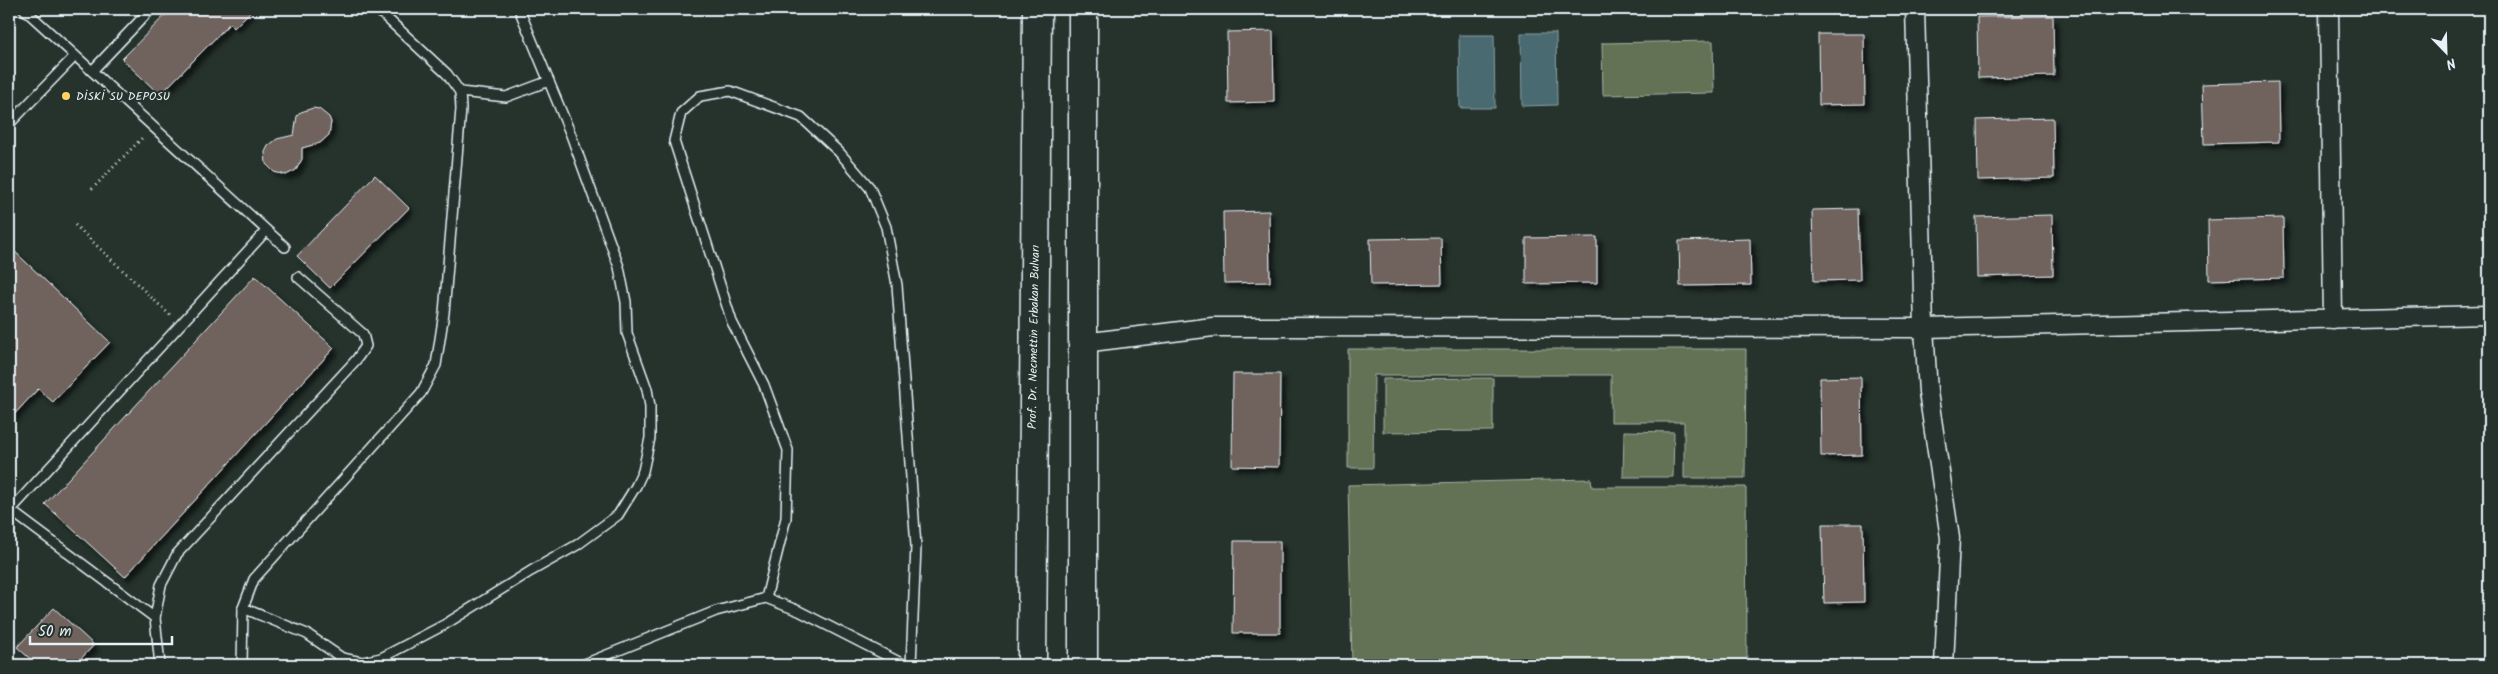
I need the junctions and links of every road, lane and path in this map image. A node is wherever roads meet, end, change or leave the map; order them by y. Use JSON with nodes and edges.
{"nodes":[{"id":1,"x":24,"y":9,"type":"edge"},
{"id":2,"x":151,"y":9,"type":"edge"},
{"id":3,"x":377,"y":9,"type":"edge"},
{"id":4,"x":519,"y":9,"type":"edge"},
{"id":5,"x":1037,"y":9,"type":"edge"},
{"id":6,"x":1083,"y":9,"type":"edge"},
{"id":7,"x":1915,"y":9,"type":"edge"},
{"id":8,"x":2330,"y":9,"type":"edge"},
{"id":9,"x":75,"y":56,"type":"junction"},
{"id":10,"x":92,"y":71,"type":"junction"},
{"id":11,"x":549,"y":81,"type":"junction"},
{"id":12,"x":460,"y":92,"type":"junction"},
{"id":13,"x":9,"y":124,"type":"edge"},
{"id":14,"x":152,"y":127,"type":"junction"},
{"id":15,"x":92,"y":189,"type":"dead end"},
{"id":16,"x":76,"y":225,"type":"dead end"},
{"id":17,"x":266,"y":231,"type":"junction"},
{"id":18,"x":286,"y":247,"type":"dead end"},
{"id":19,"x":298,"y":277,"type":"dead end"},
{"id":20,"x":2489,"y":315,"type":"edge"},
{"id":21,"x":2334,"y":319,"type":"junction"},
{"id":22,"x":180,"y":324,"type":"junction"},
{"id":23,"x":1924,"y":328,"type":"junction"},
{"id":24,"x":1083,"y":343,"type":"junction"},
{"id":25,"x":10,"y":511,"type":"edge"},
{"id":26,"x":766,"y":598,"type":"junction"},
{"id":27,"x":243,"y":608,"type":"junction"},
{"id":28,"x":155,"y":618,"type":"junction"},
{"id":29,"x":160,"y":665,"type":"edge"},
{"id":30,"x":242,"y":665,"type":"edge"},
{"id":31,"x":582,"y":665,"type":"edge"},
{"id":32,"x":905,"y":665,"type":"edge"},
{"id":33,"x":911,"y":665,"type":"edge"},
{"id":34,"x":1032,"y":665,"type":"edge"},
{"id":35,"x":1083,"y":665,"type":"edge"},
{"id":36,"x":1944,"y":665,"type":"edge"}],
"edges":[{"from":1,"to":9,"type":"lane"},
{"from":2,"to":10,"type":"lane"},
{"from":3,"to":12,"type":"lane"},
{"from":4,"to":11,"type":"lane"},
{"from":5,"to":34,"type":"main road","name":"Prof. Dr. Necmettin Erbakan Bulvarı"},
{"from":6,"to":24,"type":"main road"},
{"from":7,"to":23,"type":"street"},
{"from":8,"to":21,"type":"street"},
{"from":9,"to":10,"type":"lane"},
{"from":9,"to":13,"type":"lane"},
{"from":10,"to":14,"type":"lane"},
{"from":11,"to":12,"type":"lane"},
{"from":11,"to":27,"type":"lane"},
{"from":12,"to":27,"type":"lane"},
{"from":14,"to":15,"type":"path"},
{"from":14,"to":17,"type":"lane"},
{"from":16,"to":22,"type":"path"},
{"from":17,"to":18,"type":"lane"},
{"from":17,"to":22,"type":"lane"},
{"from":19,"to":28,"type":"lane"},
{"from":20,"to":21,"type":"street"},
{"from":21,"to":23,"type":"street"},
{"from":22,"to":25,"type":"lane"},
{"from":23,"to":24,"type":"street"},
{"from":23,"to":36,"type":"street"},
{"from":24,"to":35,"type":"main road"},
{"from":25,"to":28,"type":"lane"},
{"from":26,"to":31,"type":"lane"},
{"from":26,"to":32,"type":"lane"},
{"from":26,"to":33,"type":"lane"},
{"from":27,"to":30,"type":"lane"},
{"from":28,"to":29,"type":"lane"}]}
